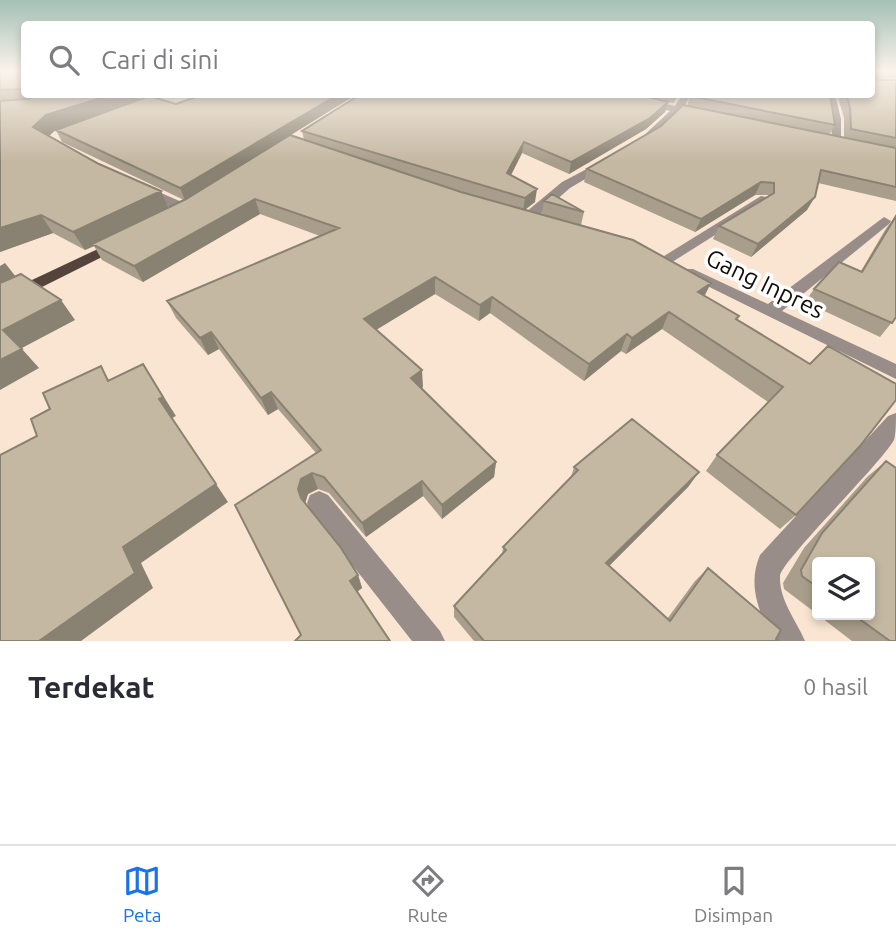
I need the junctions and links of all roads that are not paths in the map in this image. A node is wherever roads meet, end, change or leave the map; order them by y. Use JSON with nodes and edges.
{"nodes":[{"id":1,"x":640,"y":102,"type":"edge"},
{"id":2,"x":683,"y":102,"type":"edge"},
{"id":3,"x":832,"y":102,"type":"edge"},
{"id":4,"x":677,"y":110,"type":"junction"},
{"id":5,"x":711,"y":117,"type":"edge"},
{"id":6,"x":824,"y":141,"type":"edge"},
{"id":7,"x":636,"y":147,"type":"edge"},
{"id":8,"x":621,"y":156,"type":"edge"},
{"id":9,"x":137,"y":187,"type":"edge"},
{"id":10,"x":761,"y":200,"type":"edge"},
{"id":11,"x":185,"y":209,"type":"edge"},
{"id":12,"x":884,"y":221,"type":"dead end"},
{"id":13,"x":549,"y":226,"type":"edge"},
{"id":14,"x":129,"y":239,"type":"edge"},
{"id":15,"x":0,"y":302,"type":"edge"},
{"id":16,"x":772,"y":310,"type":"junction"},
{"id":17,"x":896,"y":372,"type":"edge"},
{"id":18,"x":896,"y":422,"type":"edge"},
{"id":19,"x":319,"y":503,"type":"dead end"},
{"id":20,"x":430,"y":641,"type":"edge"},
{"id":21,"x":790,"y":641,"type":"edge"}],
"edges":[{"from":1,"to":4,"type":"street"},
{"from":2,"to":4,"type":"street"},
{"from":3,"to":6,"type":"street"},
{"from":4,"to":5,"type":"street"},
{"from":4,"to":7,"type":"street"},
{"from":8,"to":13,"type":"street"},
{"from":9,"to":11,"type":"street"},
{"from":10,"to":16,"type":"street","name":"Gang Inpres"},
{"from":12,"to":16,"type":"street"},
{"from":14,"to":15,"type":"main road"},
{"from":16,"to":17,"type":"street","name":"Gang Inpres"},
{"from":18,"to":21,"type":"street"},
{"from":19,"to":20,"type":"street"}]}
